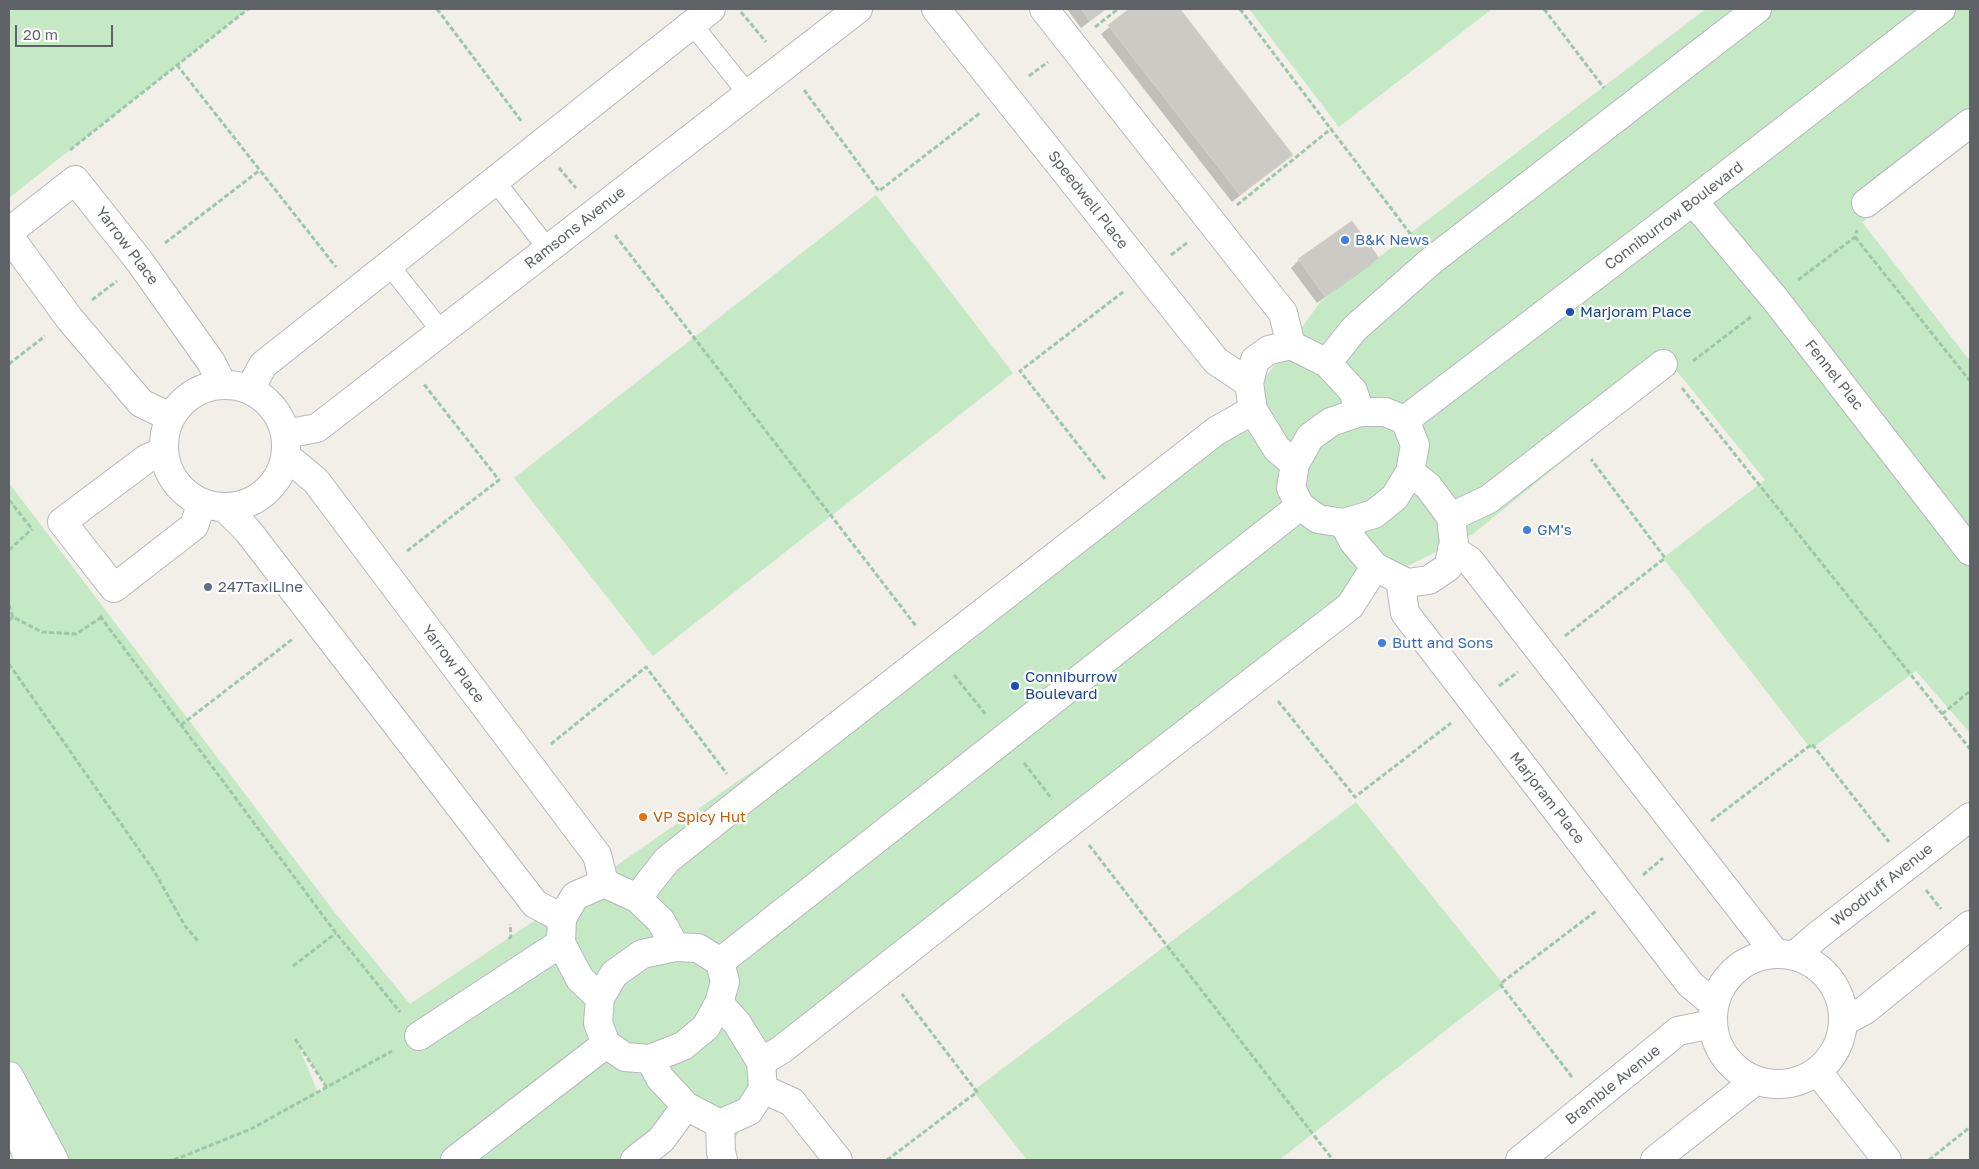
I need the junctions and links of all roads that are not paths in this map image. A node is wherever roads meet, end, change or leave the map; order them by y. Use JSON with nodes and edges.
{"nodes":[{"id":1,"x":858,"y":9,"type":"edge"},
{"id":2,"x":936,"y":9,"type":"edge"},
{"id":3,"x":1044,"y":9,"type":"edge"},
{"id":4,"x":1757,"y":9,"type":"edge"},
{"id":5,"x":1941,"y":9,"type":"edge"},
{"id":6,"x":702,"y":16,"type":"edge"},
{"id":7,"x":748,"y":94,"type":"junction"},
{"id":8,"x":1970,"y":123,"type":"edge"},
{"id":9,"x":495,"y":181,"type":"junction"},
{"id":10,"x":1693,"y":201,"type":"junction"},
{"id":11,"x":1866,"y":203,"type":"dead end"},
{"id":12,"x":9,"y":234,"type":"edge"},
{"id":13,"x":548,"y":250,"type":"junction"},
{"id":14,"x":389,"y":265,"type":"junction"},
{"id":15,"x":442,"y":332,"type":"junction"},
{"id":16,"x":1291,"y":345,"type":"junction"},
{"id":17,"x":1327,"y":363,"type":"junction"},
{"id":18,"x":1663,"y":364,"type":"road end"},
{"id":19,"x":1249,"y":382,"type":"junction"},
{"id":20,"x":222,"y":384,"type":"junction"},
{"id":21,"x":250,"y":390,"type":"junction"},
{"id":22,"x":1253,"y":410,"type":"junction"},
{"id":23,"x":1360,"y":412,"type":"junction"},
{"id":24,"x":170,"y":418,"type":"junction"},
{"id":25,"x":1405,"y":420,"type":"junction"},
{"id":26,"x":285,"y":445,"type":"junction"},
{"id":27,"x":164,"y":451,"type":"junction"},
{"id":28,"x":1295,"y":464,"type":"junction"},
{"id":29,"x":1410,"y":472,"type":"junction"},
{"id":30,"x":1300,"y":506,"type":"junction"},
{"id":31,"x":213,"y":507,"type":"junction"},
{"id":32,"x":1451,"y":518,"type":"junction"},
{"id":33,"x":1344,"y":523,"type":"junction"},
{"id":34,"x":1452,"y":549,"type":"junction"},
{"id":35,"x":1970,"y":551,"type":"edge"},
{"id":36,"x":1375,"y":568,"type":"junction"},
{"id":37,"x":1400,"y":580,"type":"junction"},
{"id":38,"x":1970,"y":817,"type":"edge"},
{"id":39,"x":604,"y":883,"type":"junction"},
{"id":40,"x":637,"y":898,"type":"junction"},
{"id":41,"x":1970,"y":925,"type":"edge"},
{"id":42,"x":561,"y":931,"type":"junction"},
{"id":43,"x":675,"y":947,"type":"junction"},
{"id":44,"x":1786,"y":955,"type":"junction"},
{"id":45,"x":720,"y":962,"type":"junction"},
{"id":46,"x":600,"y":998,"type":"junction"},
{"id":47,"x":720,"y":1003,"type":"junction"},
{"id":48,"x":1713,"y":1014,"type":"junction"},
{"id":49,"x":1844,"y":1022,"type":"junction"},
{"id":50,"x":419,"y":1036,"type":"road end"},
{"id":51,"x":606,"y":1044,"type":"junction"},
{"id":52,"x":650,"y":1059,"type":"junction"},
{"id":53,"x":1818,"y":1072,"type":"junction"},
{"id":54,"x":762,"y":1075,"type":"junction"},
{"id":55,"x":9,"y":1076,"type":"edge"},
{"id":56,"x":1755,"y":1081,"type":"junction"},
{"id":57,"x":9,"y":1101,"type":"edge"},
{"id":58,"x":686,"y":1106,"type":"junction"},
{"id":59,"x":720,"y":1124,"type":"junction"},
{"id":60,"x":28,"y":1160,"type":"edge"},
{"id":61,"x":54,"y":1160,"type":"edge"},
{"id":62,"x":456,"y":1160,"type":"edge"},
{"id":63,"x":635,"y":1160,"type":"edge"},
{"id":64,"x":723,"y":1160,"type":"edge"},
{"id":65,"x":838,"y":1160,"type":"edge"},
{"id":66,"x":1520,"y":1160,"type":"edge"},
{"id":67,"x":1655,"y":1160,"type":"edge"},
{"id":68,"x":1887,"y":1160,"type":"edge"}],
"edges":[{"from":1,"to":7,"type":"street","name":"Ramsons Avenue"},
{"from":2,"to":19,"type":"street","name":"Speedwell Place"},
{"from":3,"to":16,"type":"street"},
{"from":4,"to":17,"type":"street"},
{"from":5,"to":10,"type":"street","name":"Conniburrow Boulevard"},
{"from":6,"to":7,"type":"lane"},
{"from":6,"to":9,"type":"street"},
{"from":7,"to":13,"type":"street","name":"Ramsons Avenue"},
{"from":8,"to":11,"type":"street"},
{"from":9,"to":13,"type":"lane"},
{"from":9,"to":14,"type":"street"},
{"from":10,"to":25,"type":"street","name":"Conniburrow Boulevard"},
{"from":10,"to":35,"type":"street","name":"Fennel Plac"},
{"from":12,"to":20,"type":"street","name":"Yarrow Place"},
{"from":12,"to":24,"type":"street","name":"Yarrow Place"},
{"from":13,"to":15,"type":"street","name":"Ramsons Avenue"},
{"from":14,"to":15,"type":"lane"},
{"from":14,"to":21,"type":"street"},
{"from":15,"to":26,"type":"street","name":"Ramsons Avenue"},
{"from":16,"to":17,"type":"street"},
{"from":16,"to":19,"type":"street"},
{"from":17,"to":23,"type":"street"},
{"from":18,"to":32,"type":"street"},
{"from":19,"to":22,"type":"street"},
{"from":20,"to":21,"type":"street"},
{"from":20,"to":24,"type":"street"},
{"from":21,"to":26,"type":"street"},
{"from":22,"to":28,"type":"street"},
{"from":22,"to":40,"type":"street"},
{"from":23,"to":25,"type":"street"},
{"from":23,"to":28,"type":"street"},
{"from":24,"to":27,"type":"street"},
{"from":25,"to":29,"type":"street"},
{"from":26,"to":31,"type":"street"},
{"from":26,"to":39,"type":"street","name":"Yarrow Place"},
{"from":27,"to":31,"type":"street"},
{"from":27,"to":31,"type":"street"},
{"from":28,"to":30,"type":"street"},
{"from":29,"to":32,"type":"street"},
{"from":29,"to":33,"type":"street"},
{"from":30,"to":33,"type":"street"},
{"from":30,"to":45,"type":"street"},
{"from":31,"to":42,"type":"street"},
{"from":32,"to":34,"type":"street"},
{"from":33,"to":36,"type":"street"},
{"from":34,"to":37,"type":"street"},
{"from":34,"to":44,"type":"street"},
{"from":36,"to":37,"type":"street"},
{"from":36,"to":54,"type":"street"},
{"from":37,"to":48,"type":"street","name":"Marjoram Place"},
{"from":38,"to":44,"type":"street","name":"Woodruff Avenue"},
{"from":39,"to":40,"type":"street"},
{"from":39,"to":42,"type":"street"},
{"from":40,"to":43,"type":"street"},
{"from":41,"to":49,"type":"street"},
{"from":42,"to":46,"type":"street"},
{"from":42,"to":50,"type":"street"},
{"from":43,"to":45,"type":"street"},
{"from":43,"to":46,"type":"street"},
{"from":44,"to":48,"type":"street"},
{"from":44,"to":49,"type":"street"},
{"from":45,"to":47,"type":"street"},
{"from":46,"to":51,"type":"street"},
{"from":47,"to":52,"type":"street"},
{"from":47,"to":54,"type":"street"},
{"from":48,"to":56,"type":"street"},
{"from":48,"to":66,"type":"street","name":"Bramble Avenue"},
{"from":49,"to":53,"type":"street"},
{"from":51,"to":52,"type":"street"},
{"from":51,"to":62,"type":"street"},
{"from":52,"to":58,"type":"street"},
{"from":53,"to":56,"type":"street"},
{"from":53,"to":68,"type":"street"},
{"from":54,"to":59,"type":"street"},
{"from":54,"to":65,"type":"street"},
{"from":55,"to":61,"type":"street"},
{"from":56,"to":67,"type":"street"},
{"from":57,"to":60,"type":"street"},
{"from":58,"to":59,"type":"street"},
{"from":58,"to":63,"type":"street"},
{"from":59,"to":64,"type":"street"}]}
